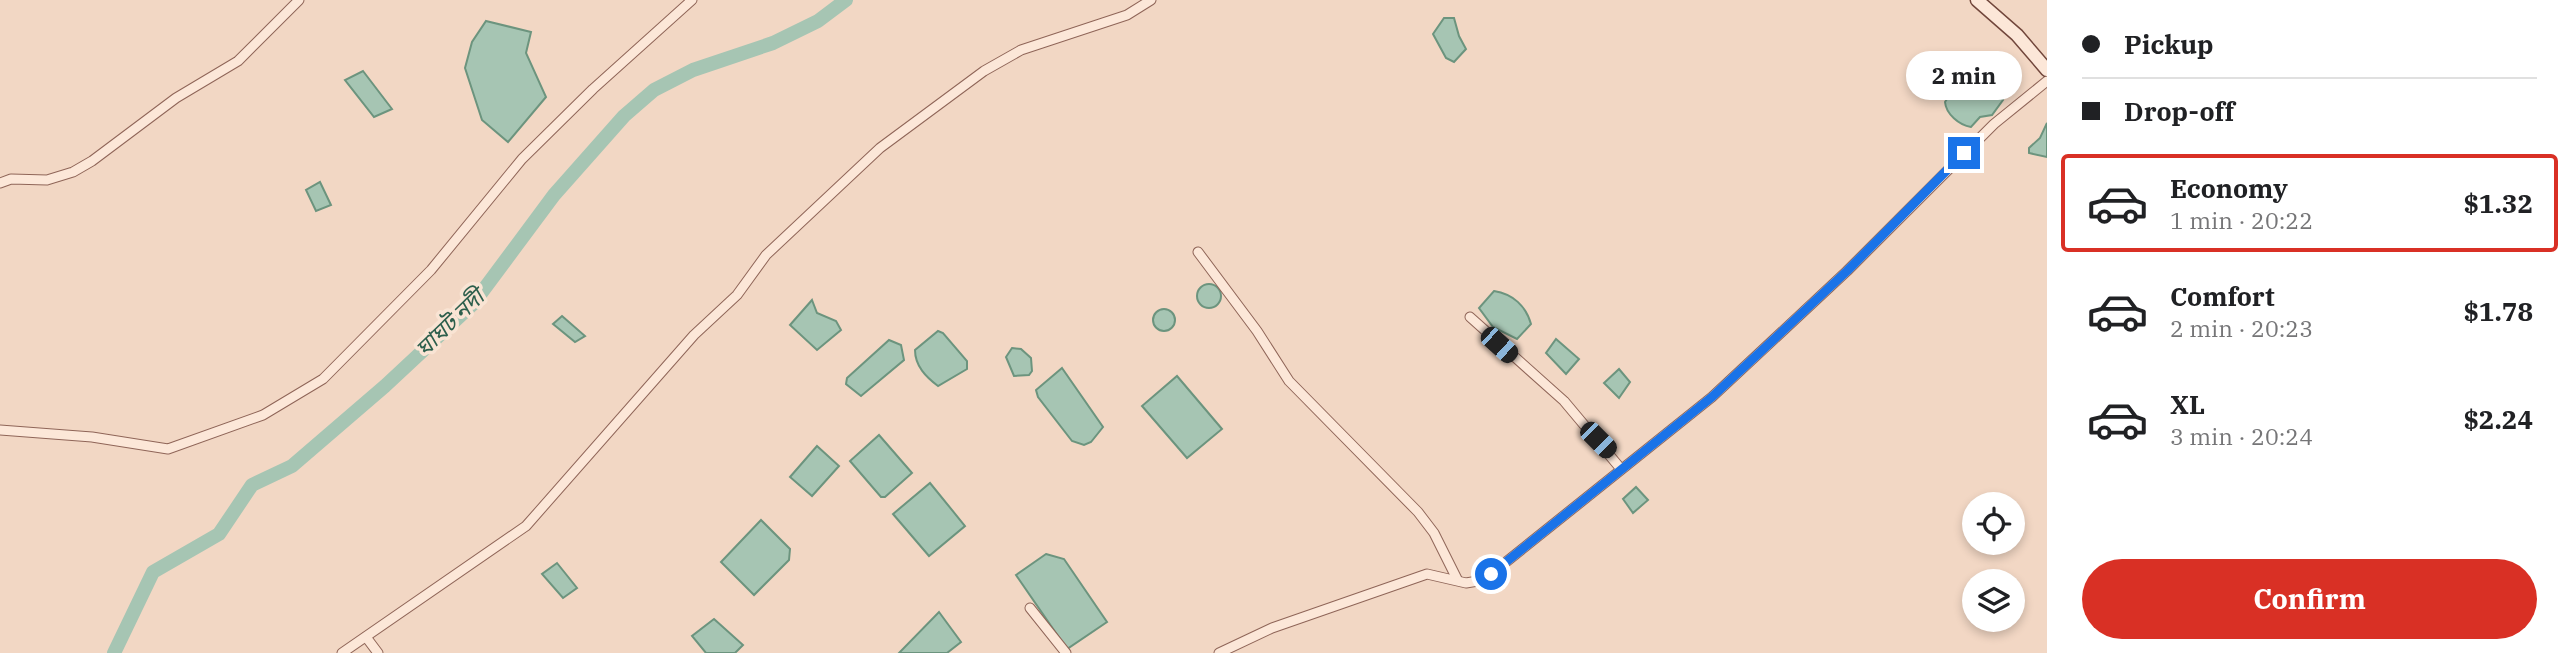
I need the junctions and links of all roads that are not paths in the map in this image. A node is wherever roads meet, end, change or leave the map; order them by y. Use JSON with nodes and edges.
{"nodes":[{"id":1,"x":692,"y":0,"type":"edge"},
{"id":2,"x":1151,"y":0,"type":"edge"},
{"id":3,"x":1977,"y":0,"type":"edge"},
{"id":4,"x":296,"y":1,"type":"edge"},
{"id":5,"x":2047,"y":70,"type":"edge"},
{"id":6,"x":2047,"y":81,"type":"edge"},
{"id":7,"x":0,"y":183,"type":"edge"},
{"id":8,"x":1198,"y":252,"type":"dead end"},
{"id":9,"x":1469,"y":317,"type":"dead end"},
{"id":10,"x":0,"y":430,"type":"edge"},
{"id":11,"x":1621,"y":468,"type":"junction"},
{"id":12,"x":1457,"y":579,"type":"junction"},
{"id":13,"x":1030,"y":608,"type":"dead end"},
{"id":14,"x":366,"y":637,"type":"junction"},
{"id":15,"x":342,"y":653,"type":"edge"},
{"id":16,"x":378,"y":653,"type":"edge"},
{"id":17,"x":1066,"y":653,"type":"edge"},
{"id":18,"x":1219,"y":653,"type":"edge"}],
"edges":[{"from":1,"to":10,"type":"street"},
{"from":2,"to":14,"type":"street"},
{"from":3,"to":5,"type":"main road"},
{"from":4,"to":7,"type":"street"},
{"from":6,"to":11,"type":"street"},
{"from":8,"to":12,"type":"street"},
{"from":9,"to":11,"type":"street"},
{"from":11,"to":12,"type":"street"},
{"from":12,"to":18,"type":"street"},
{"from":13,"to":17,"type":"street"},
{"from":14,"to":15,"type":"street"},
{"from":14,"to":16,"type":"street"}]}
